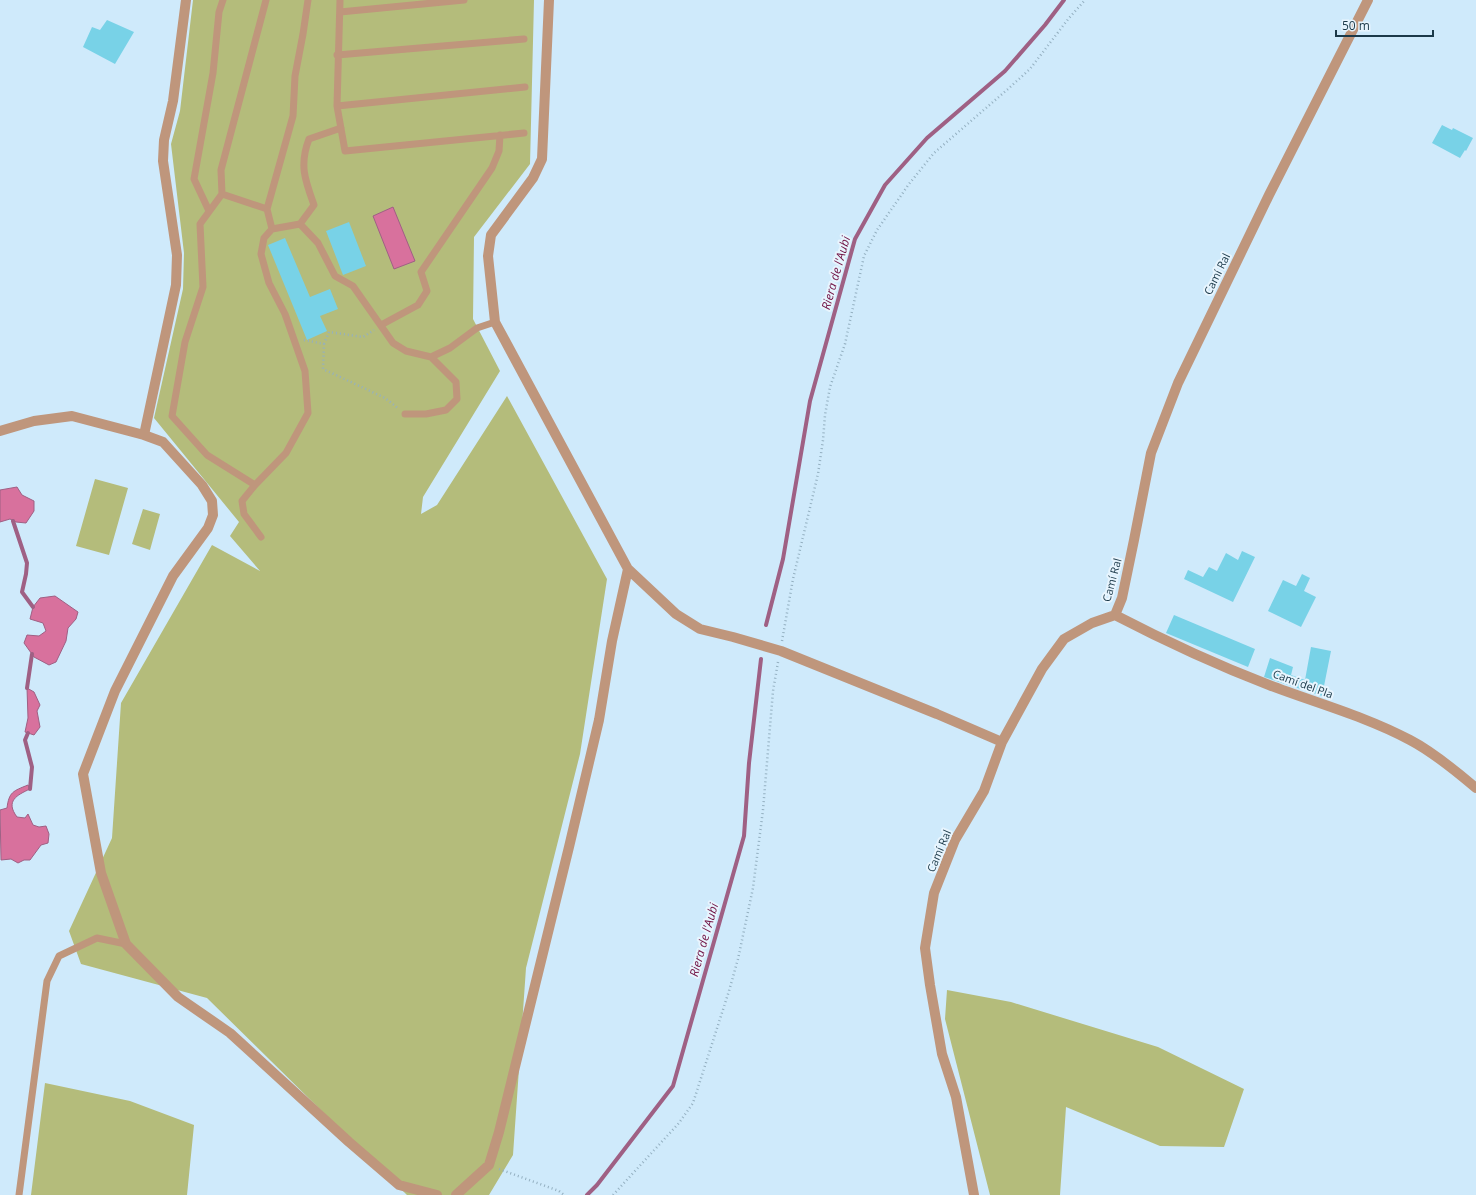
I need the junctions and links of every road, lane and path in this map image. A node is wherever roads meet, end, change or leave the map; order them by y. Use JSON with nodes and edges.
{"nodes":[{"id":1,"x":186,"y":0,"type":"edge"},
{"id":2,"x":223,"y":0,"type":"edge"},
{"id":3,"x":266,"y":0,"type":"edge"},
{"id":4,"x":308,"y":0,"type":"edge"},
{"id":5,"x":340,"y":0,"type":"edge"},
{"id":6,"x":464,"y":0,"type":"edge"},
{"id":7,"x":549,"y":0,"type":"edge"},
{"id":8,"x":1086,"y":0,"type":"edge"},
{"id":9,"x":1368,"y":0,"type":"edge"},
{"id":10,"x":340,"y":12,"type":"junction"},
{"id":11,"x":524,"y":39,"type":"dead end"},
{"id":12,"x":338,"y":55,"type":"junction"},
{"id":13,"x":525,"y":87,"type":"dead end"},
{"id":14,"x":337,"y":106,"type":"junction"},
{"id":15,"x":341,"y":128,"type":"junction"},
{"id":16,"x":524,"y":133,"type":"dead end"},
{"id":17,"x":500,"y":135,"type":"junction"},
{"id":18,"x":222,"y":194,"type":"junction"},
{"id":19,"x":267,"y":209,"type":"junction"},
{"id":20,"x":209,"y":211,"type":"junction"},
{"id":21,"x":300,"y":224,"type":"junction"},
{"id":22,"x":272,"y":229,"type":"junction"},
{"id":23,"x":494,"y":322,"type":"junction"},
{"id":24,"x":381,"y":325,"type":"junction"},
{"id":25,"x":294,"y":338,"type":"junction"},
{"id":26,"x":324,"y":344,"type":"junction"},
{"id":27,"x":431,"y":357,"type":"junction"},
{"id":28,"x":405,"y":414,"type":"joint"},
{"id":29,"x":0,"y":431,"type":"edge"},
{"id":30,"x":144,"y":435,"type":"junction"},
{"id":31,"x":255,"y":485,"type":"junction"},
{"id":32,"x":260,"y":537,"type":"dead end"},
{"id":33,"x":628,"y":569,"type":"junction"},
{"id":34,"x":1115,"y":615,"type":"junction"},
{"id":35,"x":781,"y":651,"type":"junction"},
{"id":36,"x":1002,"y":742,"type":"junction"},
{"id":37,"x":1476,"y":788,"type":"edge"},
{"id":38,"x":126,"y":944,"type":"junction"},
{"id":39,"x":489,"y":1165,"type":"junction"},
{"id":40,"x":19,"y":1195,"type":"edge"},
{"id":41,"x":438,"y":1195,"type":"edge"},
{"id":42,"x":456,"y":1195,"type":"edge"},
{"id":43,"x":564,"y":1195,"type":"edge"},
{"id":44,"x":613,"y":1195,"type":"edge"},
{"id":45,"x":974,"y":1195,"type":"edge"}],
"edges":[{"from":1,"to":30,"type":"street"},
{"from":2,"to":20,"type":"lane"},
{"from":3,"to":18,"type":"lane"},
{"from":4,"to":19,"type":"lane"},
{"from":5,"to":10,"type":"lane"},
{"from":6,"to":10,"type":"lane"},
{"from":7,"to":23,"type":"street"},
{"from":8,"to":35,"type":"path"},
{"from":9,"to":34,"type":"street","name":"Camí Ral"},
{"from":10,"to":12,"type":"lane"},
{"from":11,"to":12,"type":"lane"},
{"from":12,"to":14,"type":"lane"},
{"from":13,"to":14,"type":"lane"},
{"from":14,"to":15,"type":"lane"},
{"from":15,"to":17,"type":"lane"},
{"from":15,"to":21,"type":"lane"},
{"from":16,"to":17,"type":"lane"},
{"from":17,"to":24,"type":"lane"},
{"from":18,"to":19,"type":"lane"},
{"from":18,"to":20,"type":"lane"},
{"from":19,"to":22,"type":"lane"},
{"from":20,"to":31,"type":"lane"},
{"from":21,"to":22,"type":"lane"},
{"from":21,"to":24,"type":"lane"},
{"from":22,"to":25,"type":"lane"},
{"from":23,"to":27,"type":"lane"},
{"from":23,"to":33,"type":"street"},
{"from":24,"to":26,"type":"path"},
{"from":24,"to":27,"type":"lane"},
{"from":25,"to":26,"type":"path"},
{"from":25,"to":31,"type":"lane"},
{"from":26,"to":28,"type":"path"},
{"from":27,"to":28,"type":"lane"},
{"from":29,"to":30,"type":"street"},
{"from":30,"to":38,"type":"street"},
{"from":31,"to":32,"type":"lane"},
{"from":33,"to":35,"type":"street"},
{"from":33,"to":39,"type":"street"},
{"from":34,"to":36,"type":"street","name":"Camí Ral"},
{"from":34,"to":37,"type":"street","name":"Camí del Pla"},
{"from":35,"to":36,"type":"street"},
{"from":35,"to":44,"type":"path"},
{"from":36,"to":45,"type":"street","name":"Camí Ral"},
{"from":38,"to":40,"type":"lane"},
{"from":38,"to":41,"type":"street"},
{"from":39,"to":42,"type":"street"},
{"from":39,"to":43,"type":"path"}]}
